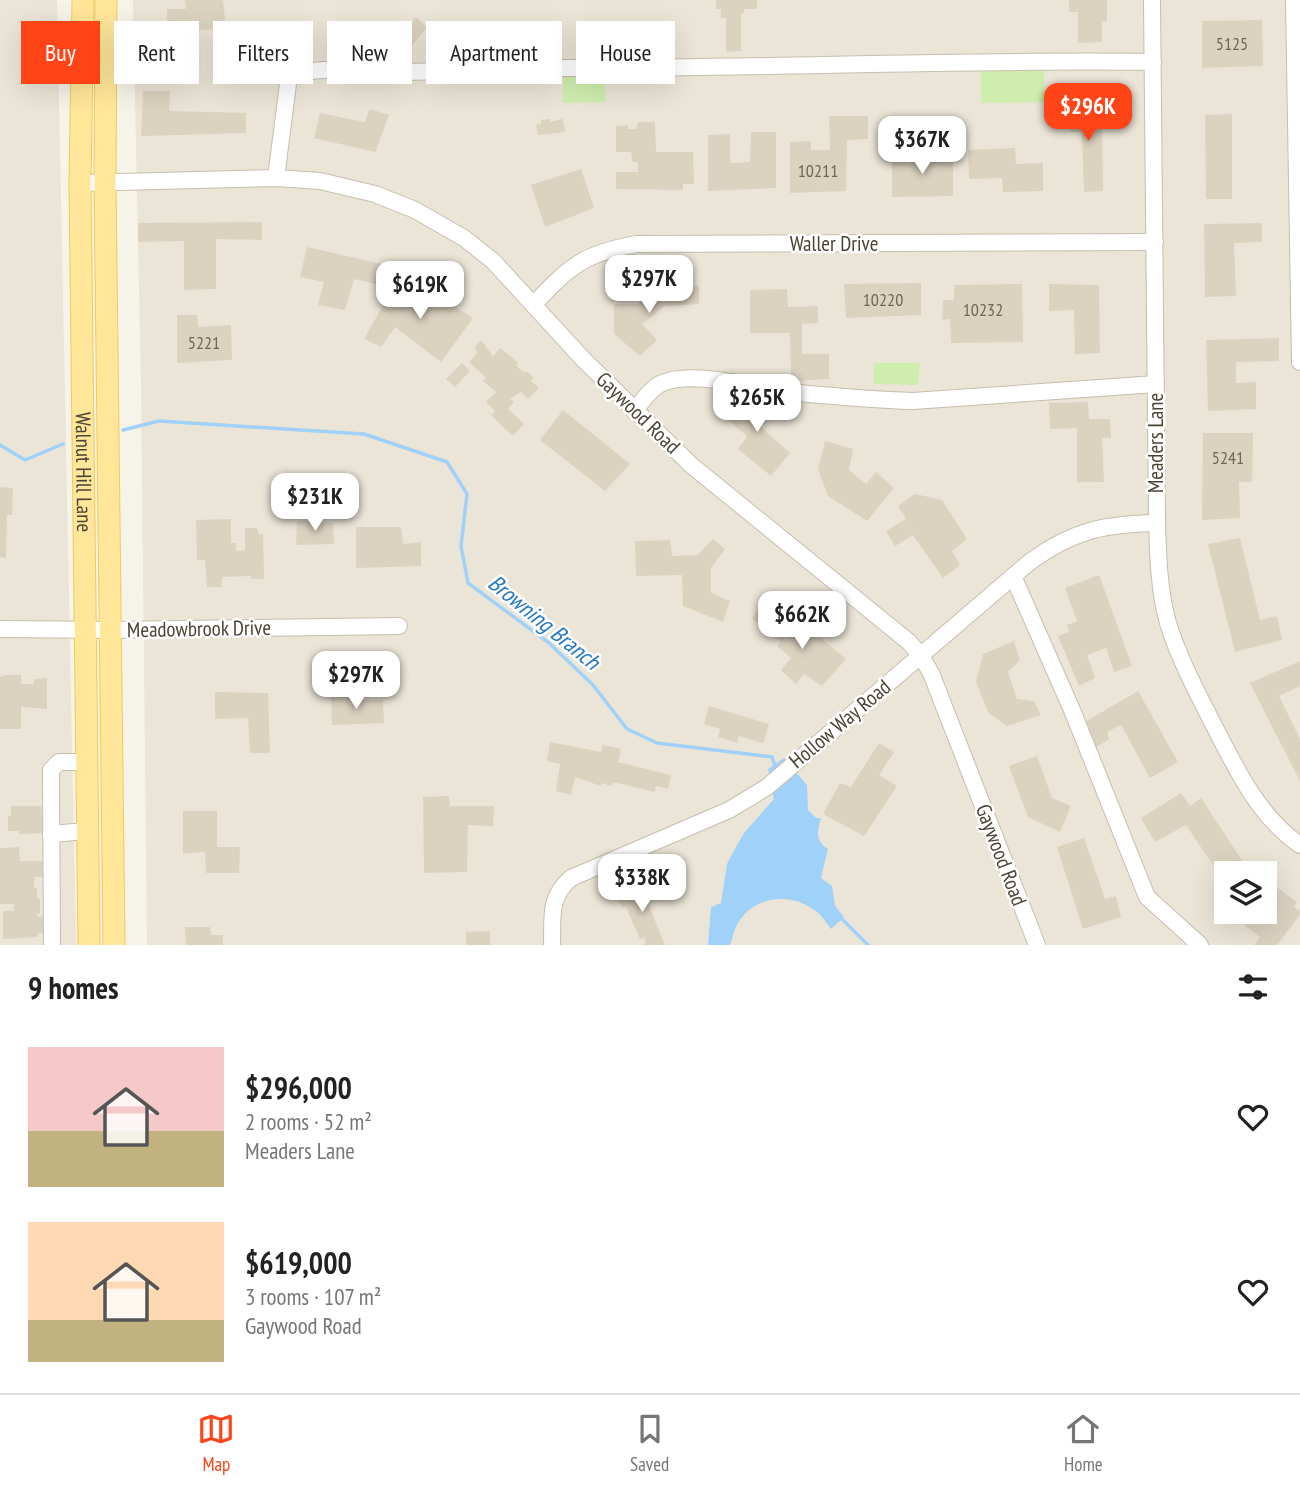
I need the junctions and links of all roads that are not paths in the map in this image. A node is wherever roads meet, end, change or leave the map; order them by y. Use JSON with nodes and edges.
{"nodes":[{"id":1,"x":83,"y":0,"type":"edge"},
{"id":2,"x":106,"y":0,"type":"edge"},
{"id":3,"x":1152,"y":0,"type":"edge"},
{"id":4,"x":1294,"y":0,"type":"edge"},
{"id":5,"x":1153,"y":62,"type":"junction"},
{"id":6,"x":276,"y":178,"type":"junction"},
{"id":7,"x":105,"y":182,"type":"junction"},
{"id":8,"x":80,"y":183,"type":"junction"},
{"id":9,"x":1155,"y":242,"type":"junction"},
{"id":10,"x":534,"y":304,"type":"junction"},
{"id":11,"x":1300,"y":362,"type":"edge"},
{"id":12,"x":1156,"y":384,"type":"junction"},
{"id":13,"x":634,"y":411,"type":"junction"},
{"id":14,"x":1157,"y":523,"type":"junction"},
{"id":15,"x":1013,"y":576,"type":"junction"},
{"id":16,"x":398,"y":626,"type":"dead end"},
{"id":17,"x":0,"y":629,"type":"edge"},
{"id":18,"x":111,"y":630,"type":"junction"},
{"id":19,"x":85,"y":631,"type":"junction"},
{"id":20,"x":921,"y":656,"type":"junction"},
{"id":21,"x":87,"y":762,"type":"junction"},
{"id":22,"x":87,"y":831,"type":"junction"},
{"id":23,"x":51,"y":834,"type":"junction"},
{"id":24,"x":1300,"y":845,"type":"edge"},
{"id":25,"x":52,"y":945,"type":"edge"},
{"id":26,"x":89,"y":945,"type":"edge"},
{"id":27,"x":114,"y":945,"type":"edge"},
{"id":28,"x":552,"y":945,"type":"edge"},
{"id":29,"x":1037,"y":945,"type":"edge"},
{"id":30,"x":1200,"y":945,"type":"edge"}],
"edges":[{"from":1,"to":8,"type":"main road","name":"Walnut Hill Lane"},
{"from":2,"to":7,"type":"main road","name":"Walnut Hill Lane"},
{"from":3,"to":5,"type":"street","name":"Meaders Lane"},
{"from":4,"to":11,"type":"street"},
{"from":5,"to":6,"type":"street"},
{"from":5,"to":9,"type":"street","name":"Meaders Lane"},
{"from":6,"to":7,"type":"street","name":"Gaywood Road"},
{"from":6,"to":10,"type":"street","name":"Gaywood Road"},
{"from":7,"to":8,"type":"street","name":"Gaywood Road"},
{"from":7,"to":18,"type":"main road","name":"Walnut Hill Lane"},
{"from":8,"to":19,"type":"main road","name":"Walnut Hill Lane"},
{"from":9,"to":10,"type":"street","name":"Waller Drive"},
{"from":9,"to":12,"type":"street","name":"Meaders Lane"},
{"from":10,"to":13,"type":"street","name":"Gaywood Road"},
{"from":12,"to":13,"type":"street"},
{"from":12,"to":14,"type":"street","name":"Meaders Lane"},
{"from":13,"to":20,"type":"street","name":"Gaywood Road"},
{"from":14,"to":15,"type":"street","name":"Hollow Way Road"},
{"from":14,"to":24,"type":"street","name":"Meaders Lane"},
{"from":15,"to":20,"type":"street","name":"Hollow Way Road"},
{"from":15,"to":30,"type":"street"},
{"from":16,"to":18,"type":"street","name":"Meadowbrook Drive"},
{"from":17,"to":19,"type":"street","name":"Meadowbrook Drive"},
{"from":18,"to":19,"type":"street","name":"Meadowbrook Drive"},
{"from":18,"to":27,"type":"main road","name":"Walnut Hill Lane"},
{"from":19,"to":21,"type":"main road","name":"Walnut Hill Lane"},
{"from":20,"to":28,"type":"street","name":"Hollow Way Road"},
{"from":20,"to":29,"type":"street","name":"Gaywood Road"},
{"from":21,"to":22,"type":"main road","name":"Walnut Hill Lane"},
{"from":21,"to":23,"type":"street"},
{"from":22,"to":23,"type":"street"},
{"from":22,"to":26,"type":"main road","name":"Walnut Hill Lane"},
{"from":23,"to":25,"type":"street"}]}
